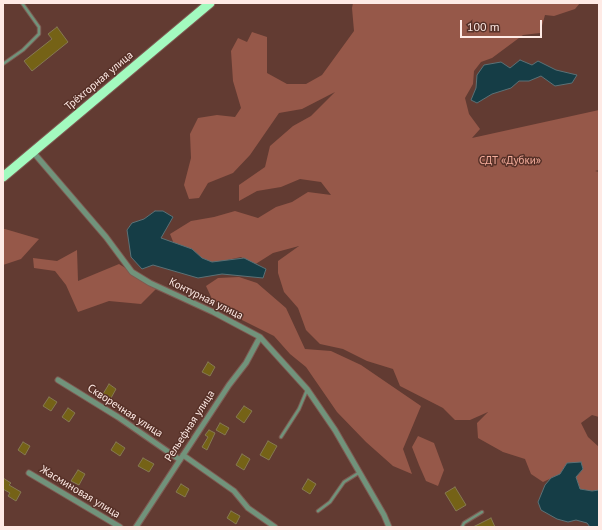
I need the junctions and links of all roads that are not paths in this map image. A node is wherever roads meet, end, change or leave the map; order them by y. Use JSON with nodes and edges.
{"nodes":[{"id":1,"x":22,"y":3,"type":"edge"},
{"id":2,"x":210,"y":3,"type":"edge"},
{"id":3,"x":3,"y":64,"type":"edge"},
{"id":4,"x":33,"y":152,"type":"junction"},
{"id":5,"x":3,"y":177,"type":"edge"},
{"id":6,"x":260,"y":337,"type":"junction"},
{"id":7,"x":58,"y":380,"type":"dead end"},
{"id":8,"x":307,"y":389,"type":"junction"},
{"id":9,"x":281,"y":436,"type":"dead end"},
{"id":10,"x":181,"y":458,"type":"junction"},
{"id":11,"x":360,"y":472,"type":"junction"},
{"id":12,"x":29,"y":473,"type":"dead end"},
{"id":13,"x":318,"y":511,"type":"dead end"},
{"id":14,"x":482,"y":512,"type":"dead end"},
{"id":15,"x":120,"y":527,"type":"edge"},
{"id":16,"x":136,"y":527,"type":"edge"},
{"id":17,"x":275,"y":527,"type":"edge"},
{"id":18,"x":389,"y":527,"type":"edge"},
{"id":19,"x":462,"y":527,"type":"edge"}],
"edges":[{"from":1,"to":3,"type":"lane"},
{"from":2,"to":4,"type":"highway","name":"Трёхгорная улица"},
{"from":4,"to":5,"type":"highway","name":"Трёхгорная улица"},
{"from":4,"to":6,"type":"street","name":"Контурная улица"},
{"from":6,"to":8,"type":"street","name":"Контурная улица"},
{"from":6,"to":10,"type":"street","name":"Рельефная улица"},
{"from":7,"to":10,"type":"street","name":"Скворечная улица"},
{"from":8,"to":9,"type":"lane"},
{"from":8,"to":11,"type":"street","name":"Контурная улица"},
{"from":10,"to":16,"type":"street","name":"Рельефная улица"},
{"from":10,"to":17,"type":"street","name":"Скворечная улица"},
{"from":11,"to":13,"type":"lane"},
{"from":11,"to":18,"type":"street","name":"Контурная улица"},
{"from":12,"to":15,"type":"street","name":"Жасминовая улица"},
{"from":14,"to":19,"type":"lane"}]}
